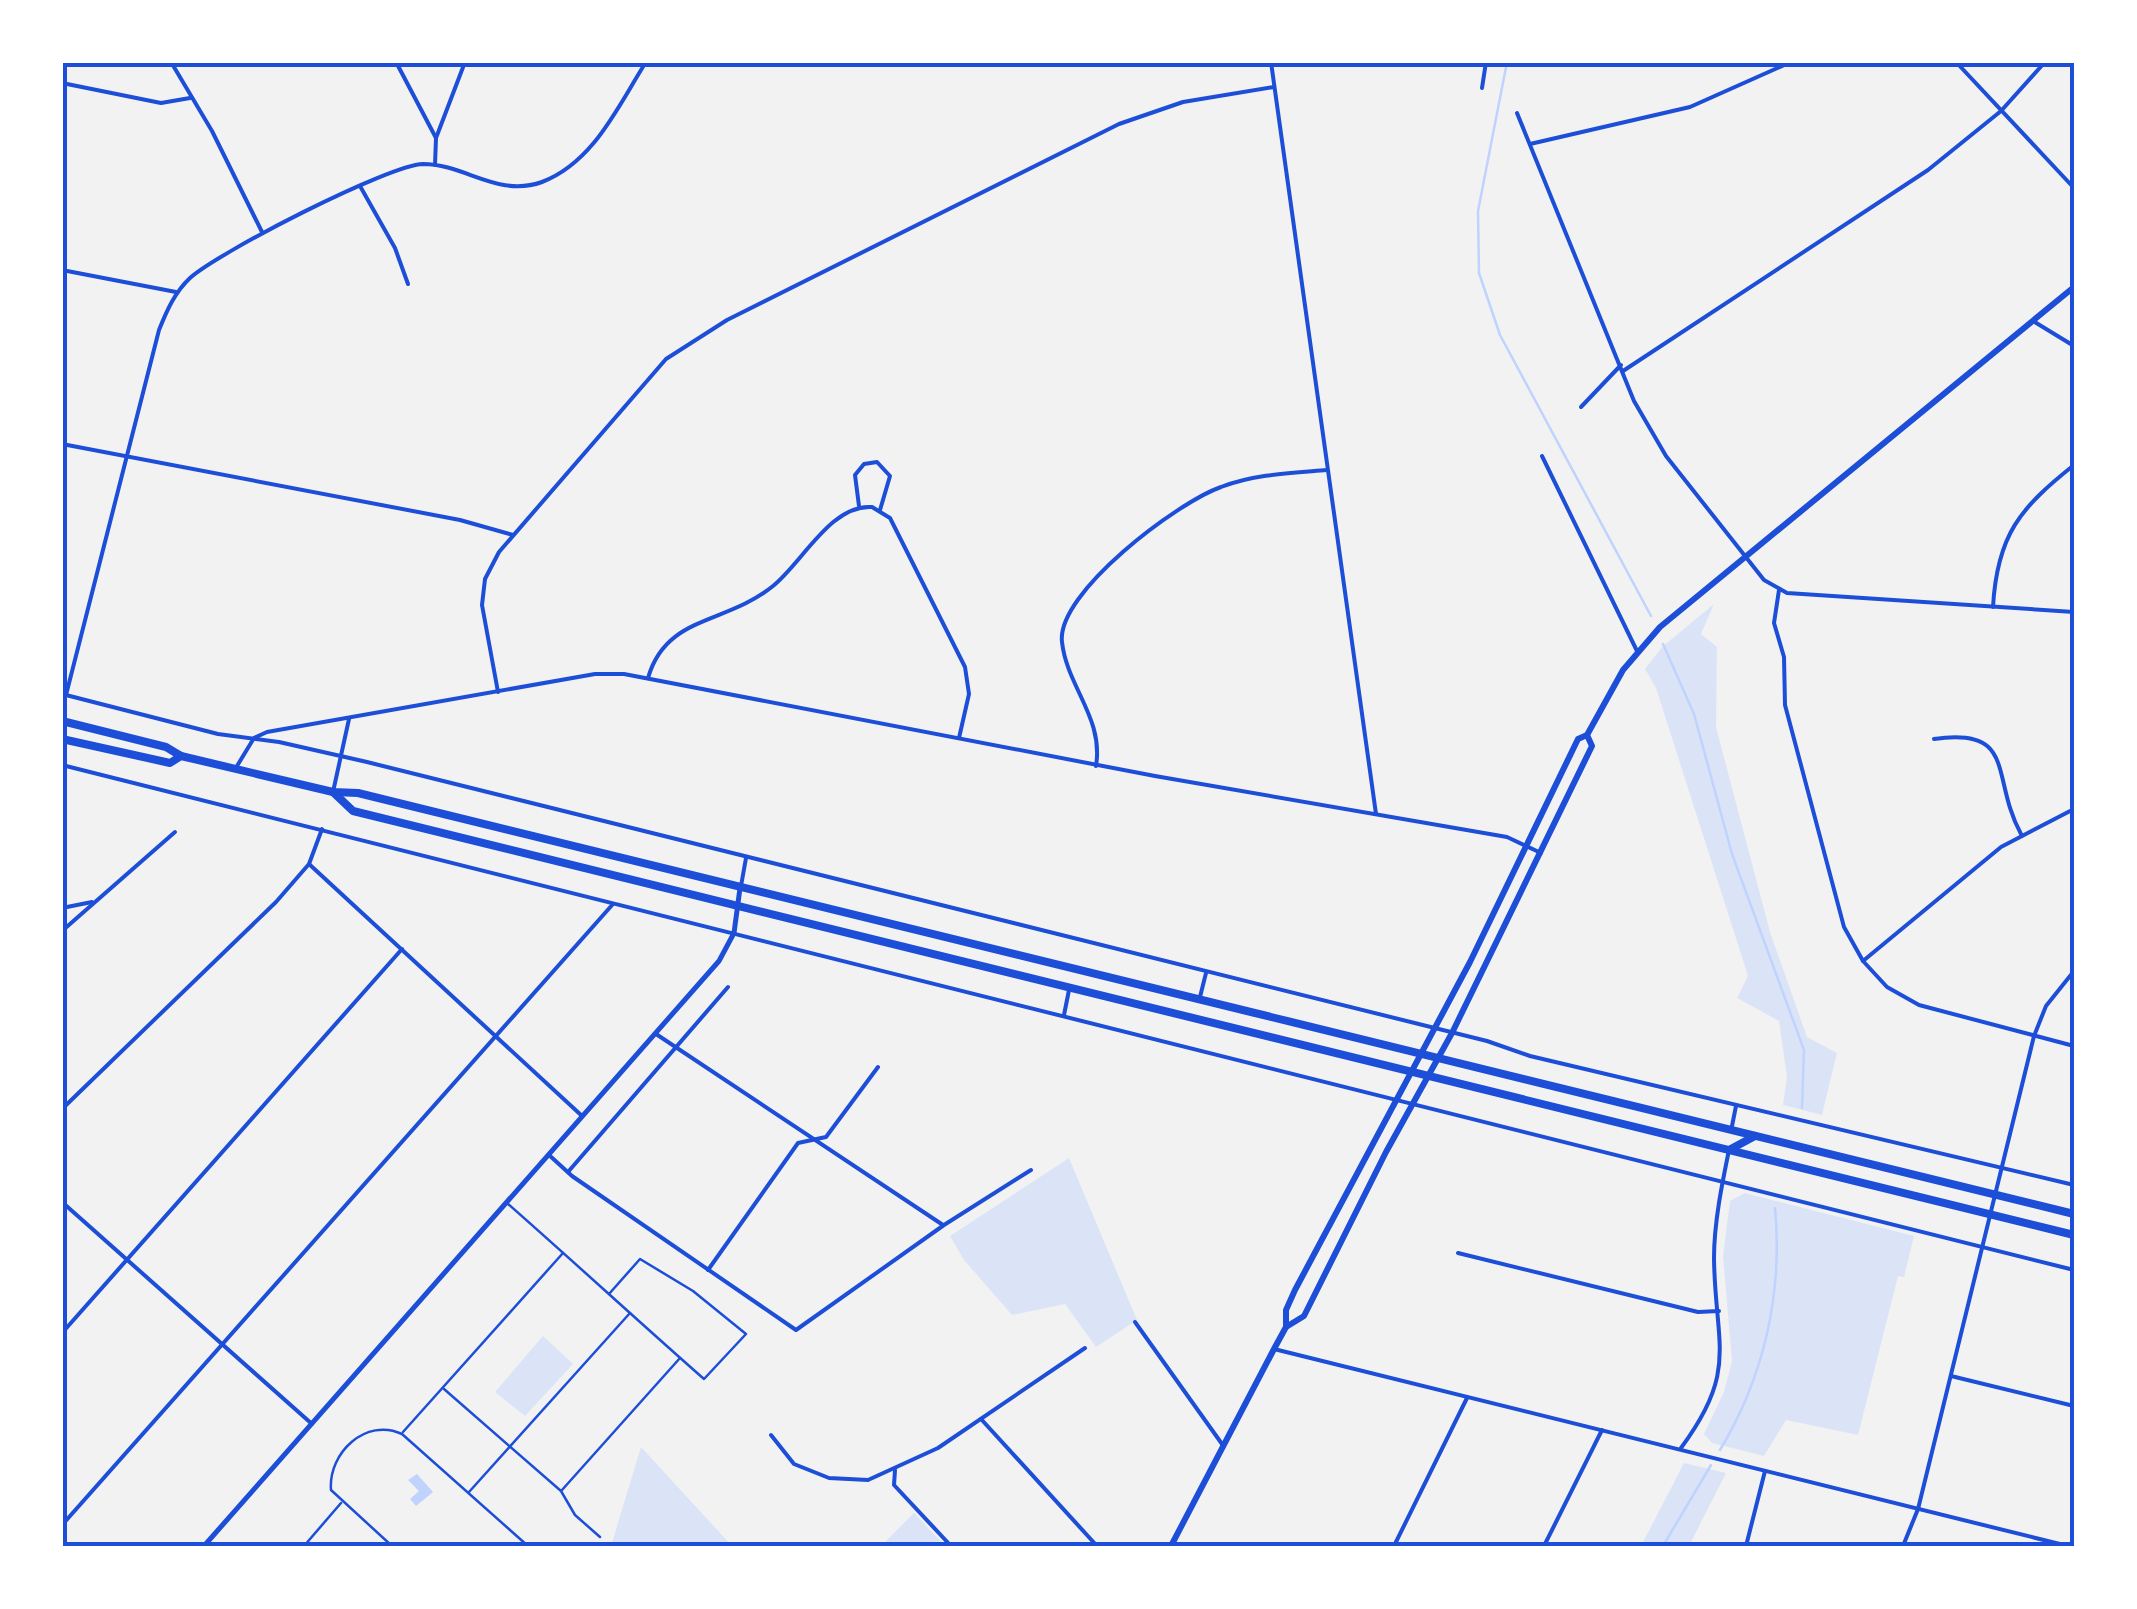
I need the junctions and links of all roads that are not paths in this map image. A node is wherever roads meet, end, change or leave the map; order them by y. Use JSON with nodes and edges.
{"nodes":[{"id":1,"x":171,"y":62,"type":"edge"},
{"id":2,"x":396,"y":62,"type":"edge"},
{"id":3,"x":465,"y":62,"type":"edge"},
{"id":4,"x":646,"y":62,"type":"edge"},
{"id":5,"x":1271,"y":62,"type":"edge"},
{"id":6,"x":1486,"y":62,"type":"edge"},
{"id":7,"x":1791,"y":62,"type":"edge"},
{"id":8,"x":1956,"y":62,"type":"edge"},
{"id":9,"x":2045,"y":62,"type":"edge"},
{"id":10,"x":62,"y":83,"type":"edge"},
{"id":11,"x":1274,"y":87,"type":"junction"},
{"id":12,"x":1482,"y":88,"type":"dead end"},
{"id":13,"x":191,"y":97,"type":"junction"},
{"id":14,"x":2002,"y":110,"type":"junction"},
{"id":15,"x":1517,"y":114,"type":"dead end"},
{"id":16,"x":436,"y":138,"type":"junction"},
{"id":17,"x":1530,"y":144,"type":"junction"},
{"id":18,"x":435,"y":165,"type":"junction"},
{"id":19,"x":360,"y":186,"type":"junction"},
{"id":20,"x":2074,"y":188,"type":"edge"},
{"id":21,"x":262,"y":232,"type":"junction"},
{"id":22,"x":62,"y":270,"type":"edge"},
{"id":23,"x":408,"y":284,"type":"dead end"},
{"id":24,"x":2074,"y":287,"type":"edge"},
{"id":25,"x":177,"y":292,"type":"junction"},
{"id":26,"x":2033,"y":321,"type":"junction"},
{"id":27,"x":2074,"y":346,"type":"edge"},
{"id":28,"x":1622,"y":368,"type":"junction"},
{"id":29,"x":1581,"y":407,"type":"dead end"},
{"id":30,"x":62,"y":444,"type":"edge"},
{"id":31,"x":127,"y":456,"type":"junction"},
{"id":32,"x":1542,"y":456,"type":"dead end"},
{"id":33,"x":2074,"y":465,"type":"edge"},
{"id":34,"x":1327,"y":470,"type":"junction"},
{"id":35,"x":859,"y":507,"type":"junction"},
{"id":36,"x":880,"y":510,"type":"junction"},
{"id":37,"x":512,"y":535,"type":"junction"},
{"id":38,"x":1746,"y":554,"type":"junction"},
{"id":39,"x":1778,"y":590,"type":"junction"},
{"id":40,"x":1993,"y":607,"type":"junction"},
{"id":41,"x":2074,"y":612,"type":"edge"},
{"id":42,"x":1637,"y":650,"type":"junction"},
{"id":43,"x":648,"y":678,"type":"junction"},
{"id":44,"x":498,"y":692,"type":"junction"},
{"id":45,"x":64,"y":694,"type":"edge"},
{"id":46,"x":350,"y":717,"type":"junction"},
{"id":47,"x":62,"y":721,"type":"edge"},
{"id":48,"x":1587,"y":735,"type":"junction"},
{"id":49,"x":254,"y":738,"type":"junction"},
{"id":50,"x":959,"y":738,"type":"junction"},
{"id":51,"x":62,"y":739,"type":"edge"},
{"id":52,"x":1934,"y":739,"type":"dead end"},
{"id":53,"x":181,"y":756,"type":"junction"},
{"id":54,"x":341,"y":756,"type":"junction"},
{"id":55,"x":62,"y":766,"type":"edge"},
{"id":56,"x":1096,"y":766,"type":"junction"},
{"id":57,"x":236,"y":769,"type":"junction"},
{"id":58,"x":333,"y":792,"type":"junction"},
{"id":59,"x":2074,"y":809,"type":"edge"},
{"id":60,"x":1376,"y":814,"type":"junction"},
{"id":61,"x":322,"y":829,"type":"junction"},
{"id":62,"x":175,"y":832,"type":"dead end"},
{"id":63,"x":2021,"y":834,"type":"junction"},
{"id":64,"x":1527,"y":846,"type":"junction"},
{"id":65,"x":1541,"y":853,"type":"junction"},
{"id":66,"x":746,"y":858,"type":"junction"},
{"id":67,"x":309,"y":864,"type":"junction"},
{"id":68,"x":740,"y":886,"type":"junction"},
{"id":69,"x":95,"y":902,"type":"junction"},
{"id":70,"x":615,"y":902,"type":"junction"},
{"id":71,"x":738,"y":905,"type":"junction"},
{"id":72,"x":62,"y":908,"type":"edge"},
{"id":73,"x":62,"y":931,"type":"edge"},
{"id":74,"x":734,"y":933,"type":"junction"},
{"id":75,"x":402,"y":950,"type":"junction"},
{"id":76,"x":1863,"y":962,"type":"junction"},
{"id":77,"x":2074,"y":971,"type":"edge"},
{"id":78,"x":1206,"y":973,"type":"junction"},
{"id":79,"x":728,"y":987,"type":"dead end"},
{"id":80,"x":1069,"y":990,"type":"junction"},
{"id":81,"x":1200,"y":1000,"type":"junction"},
{"id":82,"x":1064,"y":1015,"type":"junction"},
{"id":83,"x":1434,"y":1028,"type":"junction"},
{"id":84,"x":1452,"y":1032,"type":"junction"},
{"id":85,"x":656,"y":1034,"type":"junction"},
{"id":86,"x":495,"y":1035,"type":"junction"},
{"id":87,"x":2034,"y":1036,"type":"junction"},
{"id":88,"x":2074,"y":1046,"type":"edge"},
{"id":89,"x":675,"y":1047,"type":"junction"},
{"id":90,"x":1422,"y":1052,"type":"junction"},
{"id":91,"x":1439,"y":1057,"type":"junction"},
{"id":92,"x":878,"y":1067,"type":"dead end"},
{"id":93,"x":1409,"y":1074,"type":"junction"},
{"id":94,"x":1428,"y":1078,"type":"junction"},
{"id":95,"x":1394,"y":1098,"type":"junction"},
{"id":96,"x":1413,"y":1103,"type":"junction"},
{"id":97,"x":1737,"y":1104,"type":"junction"},
{"id":98,"x":62,"y":1109,"type":"edge"},
{"id":99,"x":584,"y":1117,"type":"junction"},
{"id":100,"x":1731,"y":1131,"type":"junction"},
{"id":101,"x":1755,"y":1136,"type":"junction"},
{"id":102,"x":812,"y":1140,"type":"junction"},
{"id":103,"x":1704,"y":1144,"type":"junction"},
{"id":104,"x":1729,"y":1150,"type":"junction"},
{"id":105,"x":550,"y":1156,"type":"junction"},
{"id":106,"x":2001,"y":1167,"type":"junction"},
{"id":107,"x":1031,"y":1170,"type":"dead end"},
{"id":108,"x":568,"y":1172,"type":"junction"},
{"id":109,"x":1723,"y":1182,"type":"junction"},
{"id":110,"x":2074,"y":1186,"type":"edge"},
{"id":111,"x":1995,"y":1195,"type":"junction"},
{"id":112,"x":62,"y":1202,"type":"edge"},
{"id":113,"x":507,"y":1203,"type":"junction"},
{"id":114,"x":1990,"y":1214,"type":"junction"},
{"id":115,"x":2074,"y":1214,"type":"edge"},
{"id":116,"x":944,"y":1226,"type":"junction"},
{"id":117,"x":2074,"y":1235,"type":"edge"},
{"id":118,"x":1982,"y":1246,"type":"junction"},
{"id":119,"x":563,"y":1253,"type":"junction"},
{"id":120,"x":1458,"y":1254,"type":"dead end"},
{"id":121,"x":127,"y":1259,"type":"junction"},
{"id":122,"x":708,"y":1270,"type":"junction"},
{"id":123,"x":2074,"y":1270,"type":"edge"},
{"id":124,"x":609,"y":1294,"type":"junction"},
{"id":125,"x":1719,"y":1312,"type":"junction"},
{"id":126,"x":630,"y":1313,"type":"junction"},
{"id":127,"x":1135,"y":1322,"type":"dead end"},
{"id":128,"x":1286,"y":1328,"type":"junction"},
{"id":129,"x":62,"y":1332,"type":"edge"},
{"id":130,"x":222,"y":1344,"type":"junction"},
{"id":131,"x":1085,"y":1348,"type":"dead end"},
{"id":132,"x":1274,"y":1349,"type":"junction"},
{"id":133,"x":680,"y":1358,"type":"junction"},
{"id":134,"x":1951,"y":1376,"type":"junction"},
{"id":135,"x":443,"y":1388,"type":"junction"},
{"id":136,"x":1468,"y":1397,"type":"junction"},
{"id":137,"x":2074,"y":1406,"type":"edge"},
{"id":138,"x":982,"y":1419,"type":"junction"},
{"id":139,"x":312,"y":1424,"type":"junction"},
{"id":140,"x":1602,"y":1430,"type":"junction"},
{"id":141,"x":402,"y":1434,"type":"junction"},
{"id":142,"x":770,"y":1435,"type":"dead end"},
{"id":143,"x":511,"y":1446,"type":"junction"},
{"id":144,"x":1223,"y":1446,"type":"junction"},
{"id":145,"x":1681,"y":1448,"type":"junction"},
{"id":146,"x":896,"y":1470,"type":"junction"},
{"id":147,"x":1765,"y":1471,"type":"junction"},
{"id":148,"x":561,"y":1491,"type":"junction"},
{"id":149,"x":468,"y":1493,"type":"junction"},
{"id":150,"x":342,"y":1502,"type":"junction"},
{"id":151,"x":1918,"y":1510,"type":"junction"},
{"id":152,"x":62,"y":1525,"type":"edge"},
{"id":153,"x":600,"y":1537,"type":"dead end"},
{"id":154,"x":204,"y":1546,"type":"edge"},
{"id":155,"x":306,"y":1546,"type":"edge"},
{"id":156,"x":392,"y":1546,"type":"edge"},
{"id":157,"x":528,"y":1546,"type":"edge"},
{"id":158,"x":951,"y":1546,"type":"edge"},
{"id":159,"x":1097,"y":1546,"type":"edge"},
{"id":160,"x":1171,"y":1546,"type":"edge"},
{"id":161,"x":1394,"y":1546,"type":"edge"},
{"id":162,"x":1544,"y":1546,"type":"edge"},
{"id":163,"x":1746,"y":1546,"type":"edge"},
{"id":164,"x":1903,"y":1546,"type":"edge"},
{"id":165,"x":2068,"y":1546,"type":"edge"}],
"edges":[{"from":1,"to":13,"type":"street"},
{"from":2,"to":16,"type":"street"},
{"from":3,"to":16,"type":"street"},
{"from":4,"to":18,"type":"street"},
{"from":5,"to":11,"type":"street"},
{"from":6,"to":12,"type":"street"},
{"from":7,"to":17,"type":"street"},
{"from":8,"to":14,"type":"street"},
{"from":9,"to":14,"type":"street"},
{"from":10,"to":13,"type":"street"},
{"from":11,"to":34,"type":"street"},
{"from":11,"to":37,"type":"street"},
{"from":13,"to":21,"type":"street"},
{"from":14,"to":20,"type":"street"},
{"from":14,"to":28,"type":"street"},
{"from":15,"to":17,"type":"street"},
{"from":16,"to":18,"type":"street"},
{"from":17,"to":28,"type":"street"},
{"from":18,"to":19,"type":"street"},
{"from":19,"to":21,"type":"street"},
{"from":19,"to":23,"type":"street"},
{"from":21,"to":25,"type":"street"},
{"from":22,"to":25,"type":"street"},
{"from":24,"to":26,"type":"main road"},
{"from":25,"to":31,"type":"street"},
{"from":26,"to":27,"type":"street"},
{"from":26,"to":38,"type":"main road"},
{"from":28,"to":29,"type":"street"},
{"from":28,"to":38,"type":"street"},
{"from":30,"to":31,"type":"street"},
{"from":31,"to":37,"type":"street"},
{"from":31,"to":45,"type":"street"},
{"from":32,"to":42,"type":"street"},
{"from":33,"to":40,"type":"street"},
{"from":34,"to":56,"type":"street"},
{"from":34,"to":60,"type":"street"},
{"from":35,"to":36,"type":"street"},
{"from":35,"to":36,"type":"street"},
{"from":35,"to":43,"type":"street"},
{"from":36,"to":50,"type":"street"},
{"from":37,"to":44,"type":"street"},
{"from":38,"to":39,"type":"street"},
{"from":38,"to":42,"type":"main road"},
{"from":39,"to":40,"type":"street"},
{"from":39,"to":76,"type":"street"},
{"from":40,"to":41,"type":"street"},
{"from":42,"to":48,"type":"main road"},
{"from":43,"to":44,"type":"street"},
{"from":43,"to":50,"type":"street"},
{"from":44,"to":46,"type":"street"},
{"from":45,"to":49,"type":"street"},
{"from":46,"to":49,"type":"street"},
{"from":46,"to":54,"type":"street"},
{"from":47,"to":53,"type":"highway"},
{"from":48,"to":64,"type":"main road"},
{"from":48,"to":65,"type":"main road"},
{"from":49,"to":54,"type":"street"},
{"from":49,"to":57,"type":"street"},
{"from":50,"to":56,"type":"street"},
{"from":51,"to":53,"type":"highway"},
{"from":52,"to":63,"type":"street"},
{"from":53,"to":57,"type":"highway"},
{"from":54,"to":58,"type":"street"},
{"from":54,"to":66,"type":"street"},
{"from":55,"to":61,"type":"street"},
{"from":56,"to":60,"type":"street"},
{"from":57,"to":58,"type":"highway"},
{"from":58,"to":68,"type":"highway"},
{"from":58,"to":71,"type":"highway"},
{"from":59,"to":63,"type":"street"},
{"from":60,"to":64,"type":"street"},
{"from":61,"to":67,"type":"street"},
{"from":61,"to":70,"type":"street"},
{"from":62,"to":69,"type":"street"},
{"from":63,"to":76,"type":"street"},
{"from":64,"to":65,"type":"street"},
{"from":64,"to":83,"type":"main road"},
{"from":65,"to":84,"type":"main road"},
{"from":66,"to":68,"type":"street"},
{"from":66,"to":78,"type":"street"},
{"from":67,"to":75,"type":"street"},
{"from":67,"to":98,"type":"street"},
{"from":68,"to":71,"type":"street"},
{"from":68,"to":81,"type":"highway"},
{"from":69,"to":72,"type":"street"},
{"from":69,"to":73,"type":"street"},
{"from":70,"to":74,"type":"street"},
{"from":70,"to":86,"type":"street"},
{"from":71,"to":74,"type":"street"},
{"from":71,"to":80,"type":"highway"},
{"from":74,"to":82,"type":"street"},
{"from":74,"to":85,"type":"street"},
{"from":75,"to":86,"type":"street"},
{"from":75,"to":121,"type":"street"},
{"from":76,"to":87,"type":"street"},
{"from":77,"to":87,"type":"street"},
{"from":78,"to":81,"type":"street"},
{"from":78,"to":83,"type":"street"},
{"from":79,"to":89,"type":"street"},
{"from":80,"to":82,"type":"street"},
{"from":80,"to":93,"type":"highway"},
{"from":81,"to":90,"type":"highway"},
{"from":82,"to":95,"type":"street"},
{"from":83,"to":84,"type":"street"},
{"from":83,"to":90,"type":"main road"},
{"from":84,"to":91,"type":"main road"},
{"from":84,"to":97,"type":"street"},
{"from":85,"to":89,"type":"street"},
{"from":85,"to":99,"type":"street"},
{"from":86,"to":99,"type":"street"},
{"from":86,"to":130,"type":"street"},
{"from":87,"to":88,"type":"street"},
{"from":87,"to":106,"type":"street"},
{"from":89,"to":102,"type":"street"},
{"from":89,"to":108,"type":"street"},
{"from":90,"to":91,"type":"highway"},
{"from":90,"to":93,"type":"main road"},
{"from":91,"to":94,"type":"main road"},
{"from":91,"to":100,"type":"highway"},
{"from":92,"to":102,"type":"street"},
{"from":93,"to":94,"type":"highway"},
{"from":93,"to":95,"type":"main road"},
{"from":94,"to":96,"type":"main road"},
{"from":94,"to":103,"type":"highway"},
{"from":95,"to":96,"type":"street"},
{"from":95,"to":128,"type":"main road"},
{"from":96,"to":109,"type":"street"},
{"from":96,"to":128,"type":"main road"},
{"from":97,"to":100,"type":"street"},
{"from":97,"to":106,"type":"street"},
{"from":99,"to":105,"type":"street"},
{"from":100,"to":101,"type":"highway"},
{"from":100,"to":103,"type":"highway"},
{"from":101,"to":104,"type":"highway"},
{"from":101,"to":111,"type":"highway"},
{"from":102,"to":116,"type":"street"},
{"from":102,"to":122,"type":"street"},
{"from":103,"to":104,"type":"highway"},
{"from":104,"to":109,"type":"street"},
{"from":104,"to":114,"type":"highway"},
{"from":105,"to":108,"type":"street"},
{"from":105,"to":113,"type":"street"},
{"from":106,"to":110,"type":"street"},
{"from":106,"to":111,"type":"street"},
{"from":107,"to":116,"type":"street"},
{"from":108,"to":122,"type":"street"},
{"from":109,"to":118,"type":"street"},
{"from":109,"to":125,"type":"street"},
{"from":111,"to":114,"type":"street"},
{"from":111,"to":115,"type":"highway"},
{"from":112,"to":121,"type":"street"},
{"from":113,"to":119,"type":"lane"},
{"from":113,"to":139,"type":"street"},
{"from":114,"to":117,"type":"highway"},
{"from":114,"to":118,"type":"street"},
{"from":116,"to":122,"type":"street"},
{"from":118,"to":123,"type":"street"},
{"from":118,"to":134,"type":"street"},
{"from":119,"to":124,"type":"lane"},
{"from":119,"to":135,"type":"lane"},
{"from":120,"to":125,"type":"street"},
{"from":121,"to":129,"type":"street"},
{"from":121,"to":130,"type":"street"},
{"from":124,"to":126,"type":"lane"},
{"from":124,"to":133,"type":"lane"},
{"from":125,"to":145,"type":"street"},
{"from":126,"to":133,"type":"lane"},
{"from":126,"to":143,"type":"lane"},
{"from":127,"to":144,"type":"street"},
{"from":128,"to":132,"type":"main road"},
{"from":130,"to":139,"type":"street"},
{"from":130,"to":152,"type":"street"},
{"from":131,"to":138,"type":"street"},
{"from":132,"to":136,"type":"street"},
{"from":132,"to":144,"type":"main road"},
{"from":133,"to":148,"type":"lane"},
{"from":134,"to":137,"type":"street"},
{"from":134,"to":151,"type":"street"},
{"from":135,"to":141,"type":"lane"},
{"from":135,"to":143,"type":"lane"},
{"from":136,"to":140,"type":"street"},
{"from":136,"to":161,"type":"street"},
{"from":138,"to":146,"type":"street"},
{"from":138,"to":159,"type":"street"},
{"from":139,"to":154,"type":"street"},
{"from":140,"to":145,"type":"street"},
{"from":140,"to":162,"type":"street"},
{"from":141,"to":149,"type":"lane"},
{"from":141,"to":150,"type":"lane"},
{"from":142,"to":146,"type":"street"},
{"from":143,"to":148,"type":"lane"},
{"from":143,"to":149,"type":"lane"},
{"from":144,"to":160,"type":"main road"},
{"from":145,"to":147,"type":"street"},
{"from":146,"to":158,"type":"street"},
{"from":147,"to":151,"type":"street"},
{"from":147,"to":163,"type":"street"},
{"from":148,"to":153,"type":"lane"},
{"from":149,"to":157,"type":"lane"},
{"from":150,"to":155,"type":"lane"},
{"from":150,"to":156,"type":"lane"},
{"from":151,"to":164,"type":"street"},
{"from":151,"to":165,"type":"street"}]}
